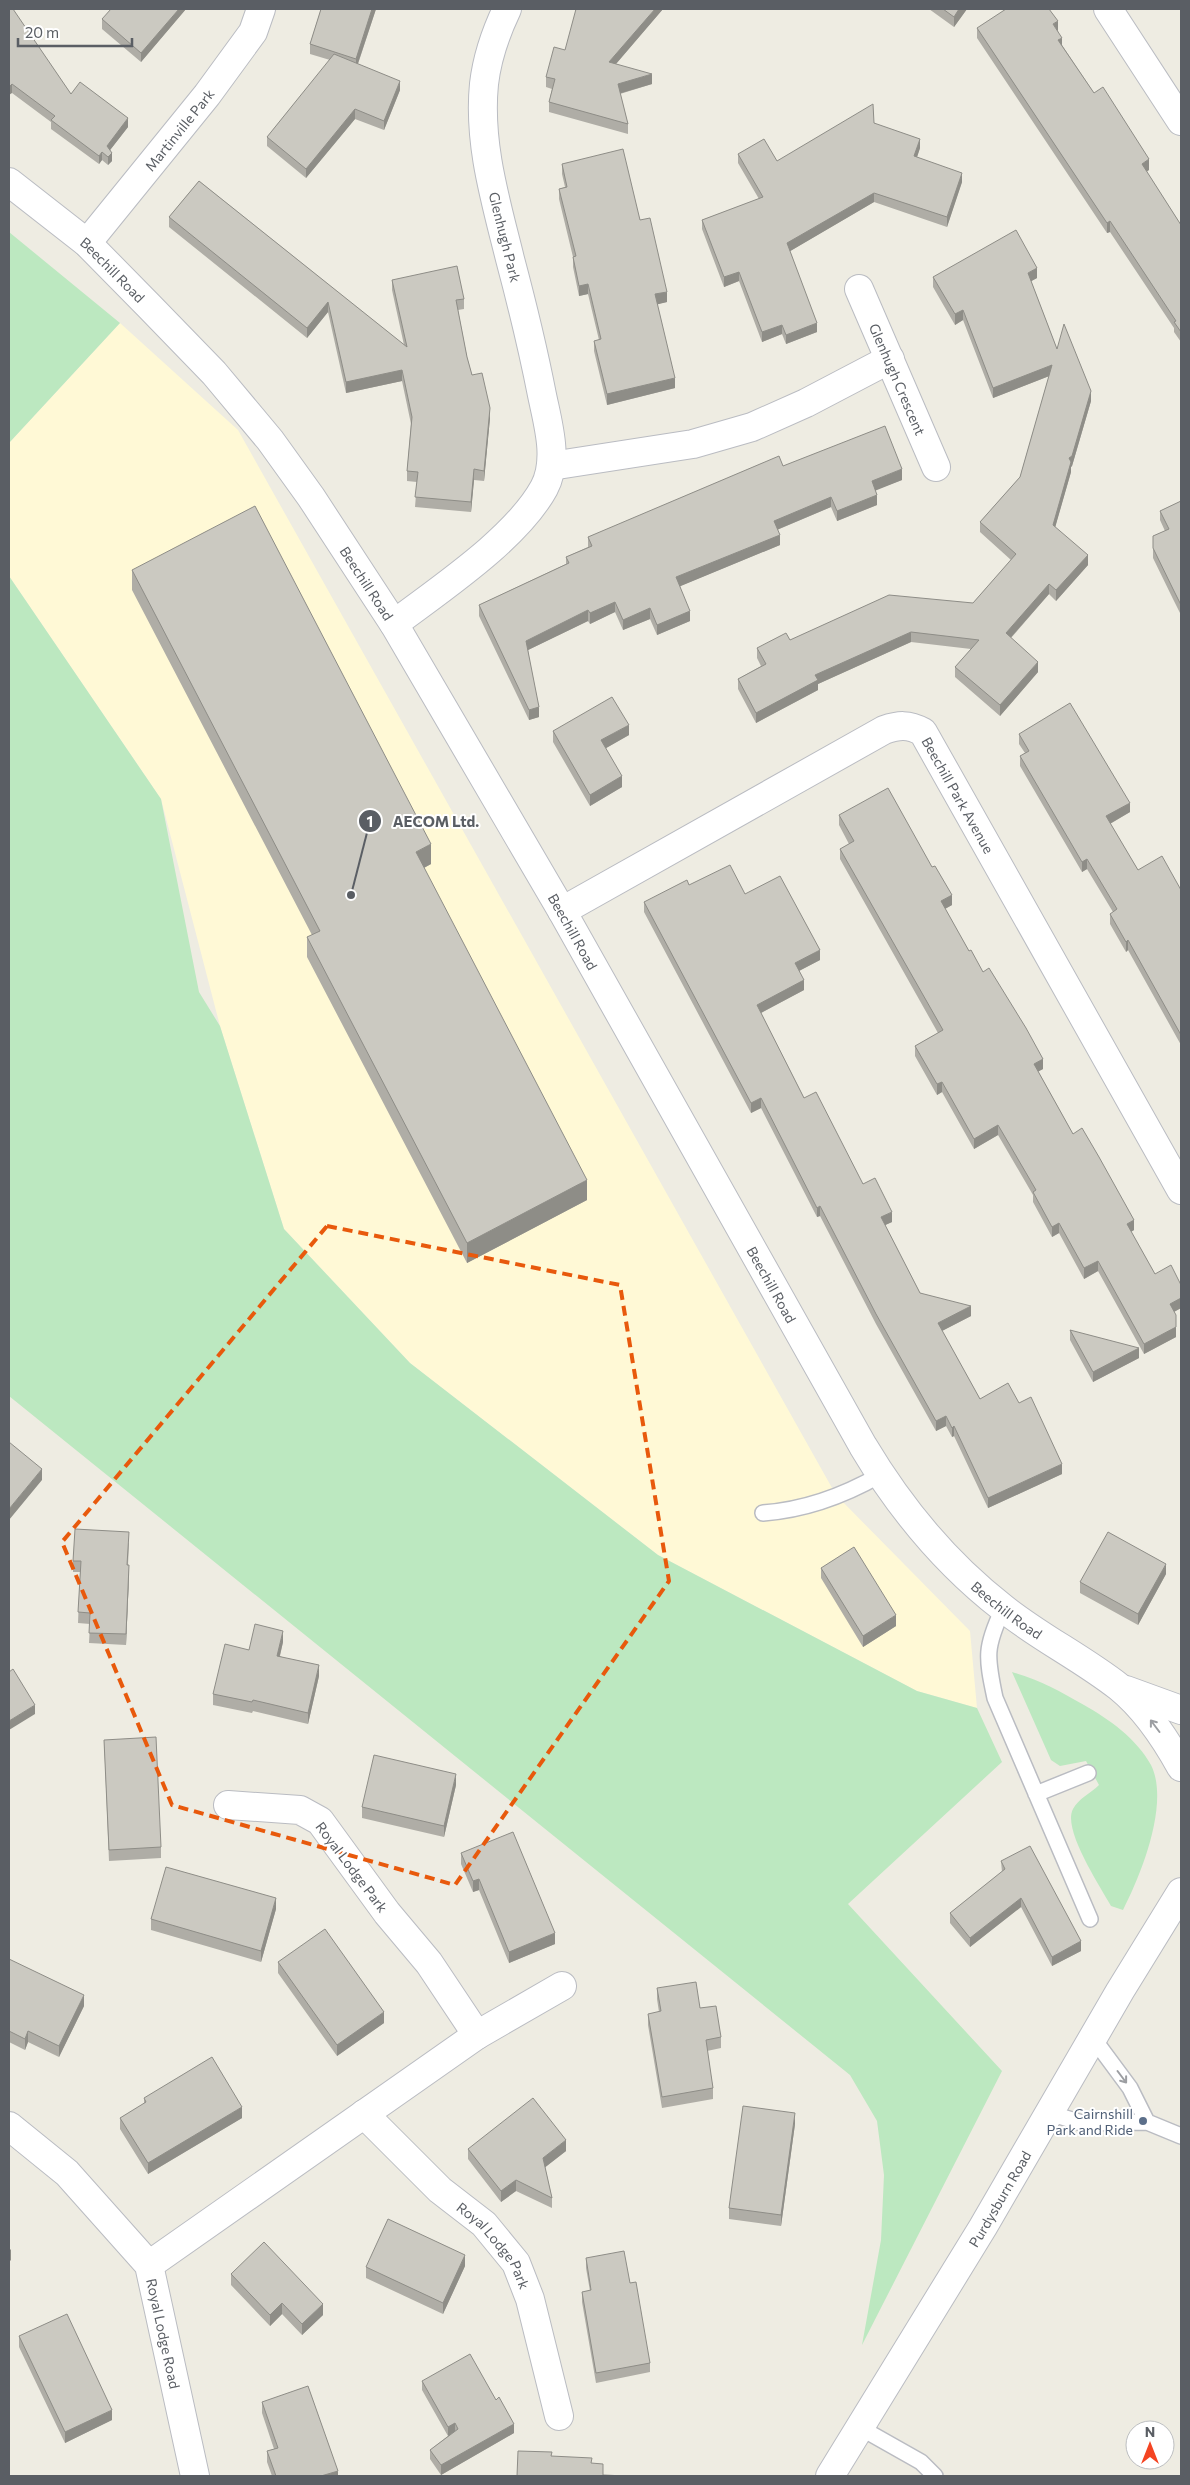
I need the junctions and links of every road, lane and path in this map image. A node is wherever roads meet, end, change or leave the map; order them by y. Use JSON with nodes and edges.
{"nodes":[{"id":1,"x":261,"y":9,"type":"edge"},
{"id":2,"x":507,"y":9,"type":"edge"},
{"id":3,"x":1108,"y":9,"type":"edge"},
{"id":4,"x":1181,"y":120,"type":"edge"},
{"id":5,"x":9,"y":182,"type":"edge"},
{"id":6,"x":87,"y":243,"type":"junction"},
{"id":7,"x":859,"y":289,"type":"dead end"},
{"id":8,"x":890,"y":359,"type":"junction"},
{"id":9,"x":551,"y":466,"type":"junction"},
{"id":10,"x":936,"y":467,"type":"dead end"},
{"id":11,"x":394,"y":624,"type":"junction"},
{"id":12,"x":562,"y":910,"type":"junction"},
{"id":13,"x":1181,"y":1190,"type":"edge"},
{"id":14,"x":880,"y":1474,"type":"junction"},
{"id":15,"x":763,"y":1513,"type":"dead end"},
{"id":16,"x":1003,"y":1609,"type":"junction"},
{"id":17,"x":1120,"y":1688,"type":"junction"},
{"id":18,"x":1181,"y":1710,"type":"edge"},
{"id":19,"x":1181,"y":1767,"type":"edge"},
{"id":20,"x":1088,"y":1773,"type":"dead end"},
{"id":21,"x":1036,"y":1794,"type":"junction"},
{"id":22,"x":228,"y":1805,"type":"dead end"},
{"id":23,"x":1181,"y":1892,"type":"edge"},
{"id":24,"x":1090,"y":1919,"type":"dead end"},
{"id":25,"x":562,"y":1986,"type":"dead end"},
{"id":26,"x":477,"y":2035,"type":"junction"},
{"id":27,"x":1093,"y":2038,"type":"junction"},
{"id":28,"x":364,"y":2114,"type":"junction"},
{"id":29,"x":1049,"y":2114,"type":"junction"},
{"id":30,"x":1146,"y":2122,"type":"junction"},
{"id":31,"x":9,"y":2126,"type":"edge"},
{"id":32,"x":1181,"y":2136,"type":"edge"},
{"id":33,"x":149,"y":2265,"type":"junction"},
{"id":34,"x":559,"y":2416,"type":"dead end"},
{"id":35,"x":859,"y":2427,"type":"junction"},
{"id":36,"x":195,"y":2476,"type":"edge"},
{"id":37,"x":830,"y":2476,"type":"edge"},
{"id":38,"x":935,"y":2476,"type":"edge"}],
"edges":[{"from":1,"to":6,"type":"street","name":"Martinville Park"},
{"from":2,"to":9,"type":"street","name":"Glenhugh Park"},
{"from":3,"to":4,"type":"street"},
{"from":5,"to":6,"type":"street","name":"Beechill Road"},
{"from":6,"to":11,"type":"street","name":"Beechill Road"},
{"from":7,"to":8,"type":"street","name":"Glenhugh Crescent"},
{"from":8,"to":9,"type":"street"},
{"from":8,"to":10,"type":"street","name":"Glenhugh Crescent"},
{"from":9,"to":11,"type":"street","name":"Glenhugh Park"},
{"from":11,"to":12,"type":"street","name":"Beechill Road"},
{"from":12,"to":13,"type":"street","name":"Beechill Park Avenue"},
{"from":12,"to":14,"type":"street","name":"Beechill Road"},
{"from":14,"to":15,"type":"lane"},
{"from":14,"to":16,"type":"street","name":"Beechill Road"},
{"from":16,"to":17,"type":"street","name":"Beechill Road"},
{"from":16,"to":21,"type":"lane"},
{"from":17,"to":18,"type":"street","name":"Beechill Road"},
{"from":19,"to":17,"type":"street","name":"Beechill Road","one_way":true},
{"from":20,"to":21,"type":"lane"},
{"from":21,"to":24,"type":"lane"},
{"from":22,"to":26,"type":"street","name":"Royal Lodge Park"},
{"from":23,"to":27,"type":"street","name":"Purdysburn Road"},
{"from":25,"to":26,"type":"street"},
{"from":26,"to":28,"type":"street"},
{"from":27,"to":29,"type":"street","name":"Purdysburn Road"},
{"from":27,"to":30,"type":"lane","one_way":true},
{"from":28,"to":33,"type":"street"},
{"from":28,"to":34,"type":"street","name":"Royal Lodge Park"},
{"from":29,"to":30,"type":"lane"},
{"from":29,"to":35,"type":"street","name":"Purdysburn Road"},
{"from":30,"to":32,"type":"lane"},
{"from":31,"to":33,"type":"street","name":"Royal Lodge Road"},
{"from":33,"to":36,"type":"street","name":"Royal Lodge Road"},
{"from":35,"to":37,"type":"street","name":"Purdysburn Road"},
{"from":35,"to":38,"type":"lane"}]}
